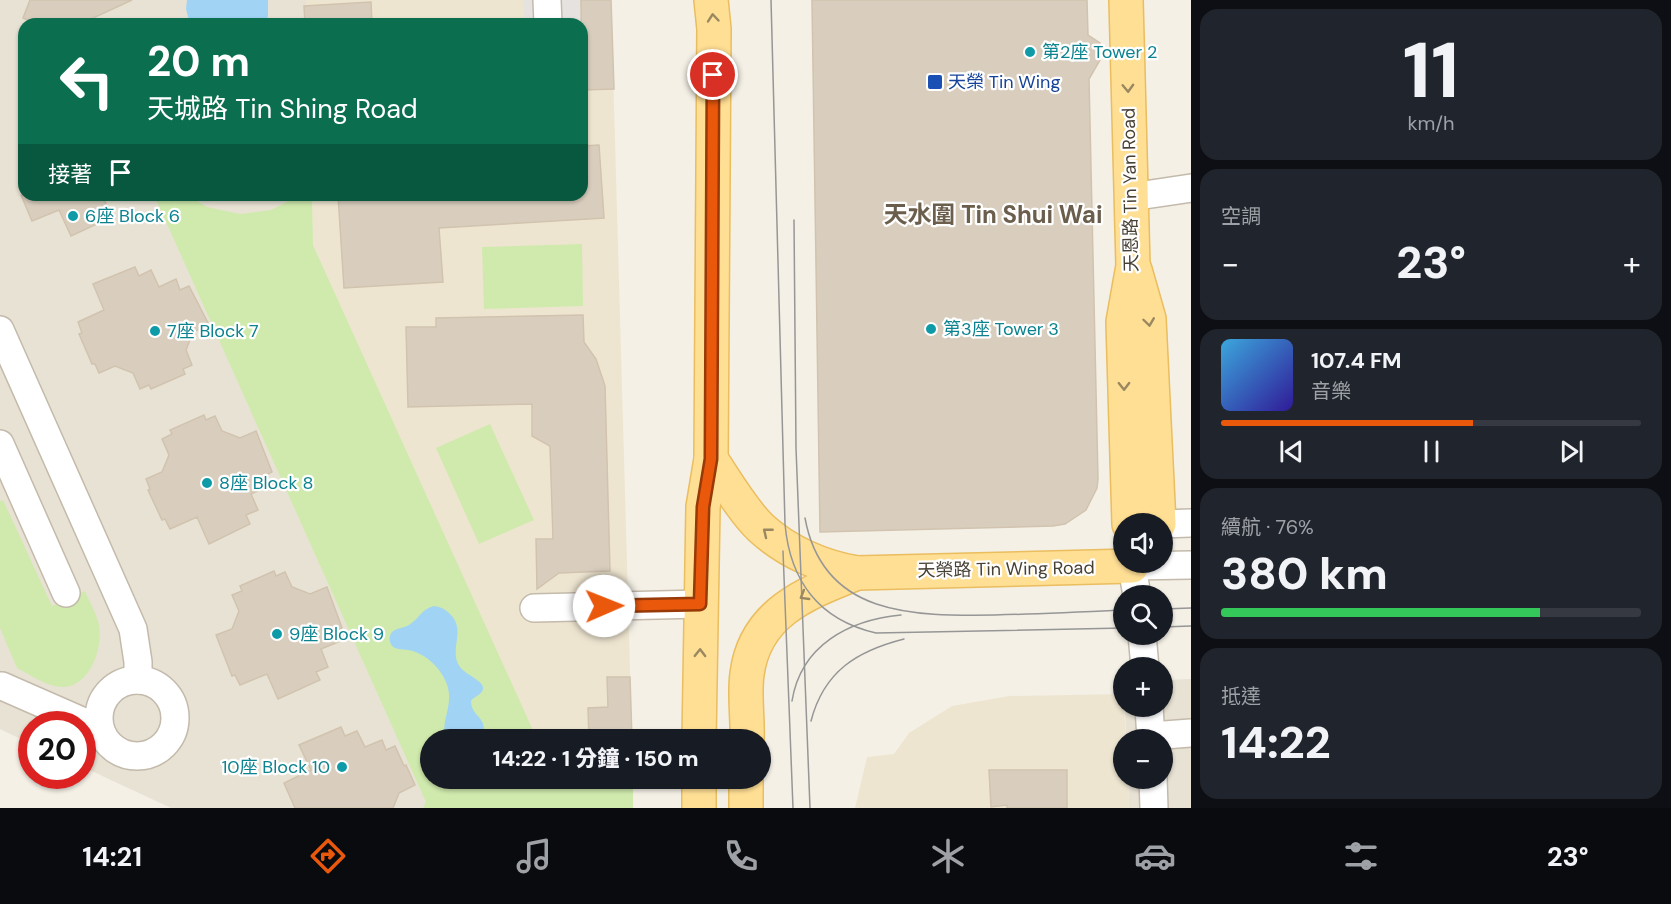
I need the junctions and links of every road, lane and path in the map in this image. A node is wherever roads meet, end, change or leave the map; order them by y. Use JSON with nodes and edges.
{"nodes":[{"id":1,"x":547,"y":0,"type":"edge"},
{"id":2,"x":711,"y":0,"type":"edge"},
{"id":3,"x":1130,"y":10,"type":"edge"},
{"id":4,"x":548,"y":18,"type":"edge"},
{"id":5,"x":1191,"y":188,"type":"edge"},
{"id":6,"x":1131,"y":197,"type":"junction"},
{"id":7,"x":1133,"y":266,"type":"junction"},
{"id":8,"x":0,"y":330,"type":"edge"},
{"id":9,"x":0,"y":444,"type":"edge"},
{"id":10,"x":711,"y":459,"type":"junction"},
{"id":11,"x":1129,"y":513,"type":"edge"},
{"id":12,"x":1160,"y":513,"type":"edge"},
{"id":13,"x":1191,"y":523,"type":"edge"},
{"id":14,"x":1173,"y":524,"type":"edge"},
{"id":15,"x":1191,"y":565,"type":"edge"},
{"id":16,"x":857,"y":573,"type":"junction"},
{"id":17,"x":1133,"y":575,"type":"edge"},
{"id":18,"x":66,"y":593,"type":"dead end"},
{"id":19,"x":700,"y":604,"type":"junction"},
{"id":20,"x":534,"y":608,"type":"dead end"},
{"id":21,"x":138,"y":680,"type":"junction"},
{"id":22,"x":2,"y":686,"type":"dead end"},
{"id":23,"x":100,"y":729,"type":"junction"},
{"id":24,"x":699,"y":729,"type":"edge"},
{"id":25,"x":747,"y":729,"type":"edge"},
{"id":26,"x":1191,"y":733,"type":"edge"},
{"id":27,"x":1173,"y":735,"type":"edge"},
{"id":28,"x":699,"y":789,"type":"edge"},
{"id":29,"x":747,"y":789,"type":"edge"},
{"id":30,"x":1153,"y":789,"type":"edge"},
{"id":31,"x":699,"y":808,"type":"edge"},
{"id":32,"x":746,"y":808,"type":"edge"},
{"id":33,"x":1154,"y":808,"type":"edge"}],
"edges":[{"from":1,"to":4,"type":"street"},
{"from":10,"to":2,"type":"main road","one_way":true},
{"from":3,"to":6,"type":"main road","name":"天恩路 Tin Yan Road","one_way":true},
{"from":5,"to":6,"type":"street"},
{"from":6,"to":7,"type":"main road","name":"天恩路 Tin Yan Road"},
{"from":7,"to":11,"type":"main road","name":"天恩路 Tin Yan Road","one_way":true},
{"from":7,"to":12,"type":"main road","one_way":true},
{"from":8,"to":21,"type":"street"},
{"from":9,"to":18,"type":"street"},
{"from":16,"to":10,"type":"main road","name":"天榮路 Tin Wing Road","one_way":true},
{"from":10,"to":19,"type":"main road"},
{"from":13,"to":14,"type":"street"},
{"from":15,"to":17,"type":"street","name":"天榮路 Tin Wing Road"},
{"from":16,"to":17,"type":"main road","name":"天榮路 Tin Wing Road"},
{"from":16,"to":25,"type":"main road","name":"天榮路 Tin Wing Road","one_way":true},
{"from":19,"to":20,"type":"street"},
{"from":24,"to":19,"type":"main road","one_way":true},
{"from":21,"to":23,"type":"street"},
{"from":21,"to":23,"type":"street"},
{"from":22,"to":23,"type":"street"},
{"from":26,"to":27,"type":"street"},
{"from":28,"to":31,"type":"main road"},
{"from":29,"to":32,"type":"main road"},
{"from":30,"to":33,"type":"street"}]}
